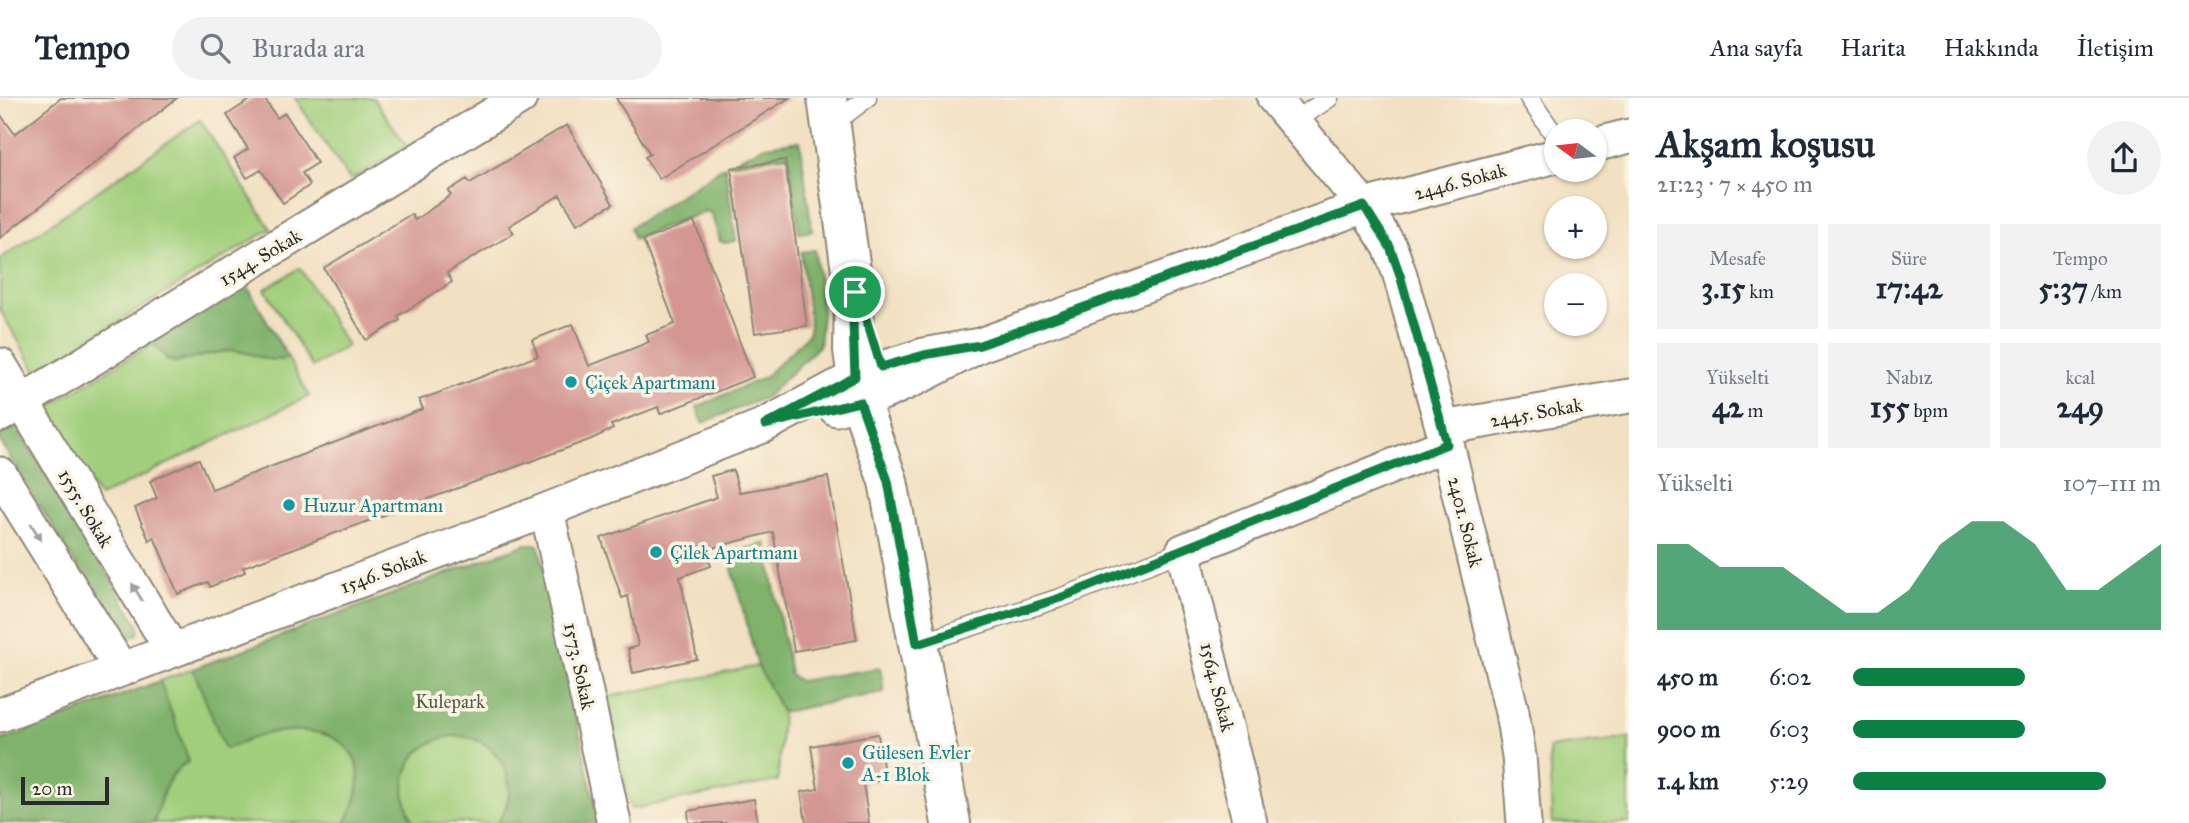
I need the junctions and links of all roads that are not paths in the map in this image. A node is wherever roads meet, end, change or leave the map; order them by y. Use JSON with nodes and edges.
{"nodes":[{"id":1,"x":520,"y":98,"type":"edge"},
{"id":2,"x":867,"y":98,"type":"edge"},
{"id":3,"x":1329,"y":98,"type":"edge"},
{"id":4,"x":1530,"y":98,"type":"edge"},
{"id":5,"x":1284,"y":109,"type":"edge"},
{"id":6,"x":829,"y":111,"type":"edge"},
{"id":7,"x":1544,"y":119,"type":"edge"},
{"id":8,"x":1629,"y":136,"type":"edge"},
{"id":9,"x":1607,"y":142,"type":"edge"},
{"id":10,"x":1544,"y":159,"type":"edge"},
{"id":11,"x":1364,"y":206,"type":"junction"},
{"id":12,"x":0,"y":365,"type":"edge"},
{"id":13,"x":870,"y":385,"type":"junction"},
{"id":14,"x":1629,"y":396,"type":"edge"},
{"id":15,"x":11,"y":408,"type":"edge"},
{"id":16,"x":1445,"y":436,"type":"junction"},
{"id":17,"x":0,"y":474,"type":"edge"},
{"id":18,"x":547,"y":510,"type":"junction"},
{"id":19,"x":1183,"y":551,"type":"junction"},
{"id":20,"x":917,"y":644,"type":"junction"},
{"id":21,"x":172,"y":650,"type":"junction"},
{"id":22,"x":121,"y":669,"type":"junction"},
{"id":23,"x":0,"y":715,"type":"edge"},
{"id":24,"x":614,"y":823,"type":"edge"},
{"id":25,"x":951,"y":823,"type":"edge"},
{"id":26,"x":1250,"y":823,"type":"edge"},
{"id":27,"x":1524,"y":823,"type":"edge"}],
"edges":[{"from":1,"to":15,"type":"street","name":"1544. Sokak"},
{"from":2,"to":6,"type":"lane"},
{"from":3,"to":5,"type":"lane"},
{"from":4,"to":7,"type":"lane"},
{"from":5,"to":11,"type":"street","name":"2401. Sokak"},
{"from":6,"to":13,"type":"main road"},
{"from":8,"to":9,"type":"street"},
{"from":10,"to":11,"type":"street","name":"2446. Sokak"},
{"from":11,"to":13,"type":"street","name":"1546. Sokak"},
{"from":11,"to":16,"type":"street","name":"2401. Sokak"},
{"from":12,"to":15,"type":"street","name":"1555. Sokak"},
{"from":13,"to":18,"type":"street","name":"1546. Sokak"},
{"from":13,"to":20,"type":"main road"},
{"from":14,"to":16,"type":"street","name":"2445. Sokak"},
{"from":21,"to":15,"type":"street","name":"1555. Sokak","one_way":true},
{"from":16,"to":19,"type":"street","name":"2445. Sokak"},
{"from":16,"to":27,"type":"street","name":"2401. Sokak"},
{"from":17,"to":22,"type":"street","one_way":true},
{"from":18,"to":21,"type":"street","name":"1546. Sokak"},
{"from":18,"to":24,"type":"street","name":"1573. Sokak"},
{"from":19,"to":20,"type":"lane"},
{"from":19,"to":26,"type":"street","name":"1564. Sokak"},
{"from":20,"to":25,"type":"main road"},
{"from":21,"to":22,"type":"street","name":"1546. Sokak"},
{"from":22,"to":23,"type":"street","name":"1546. Sokak"}]}
